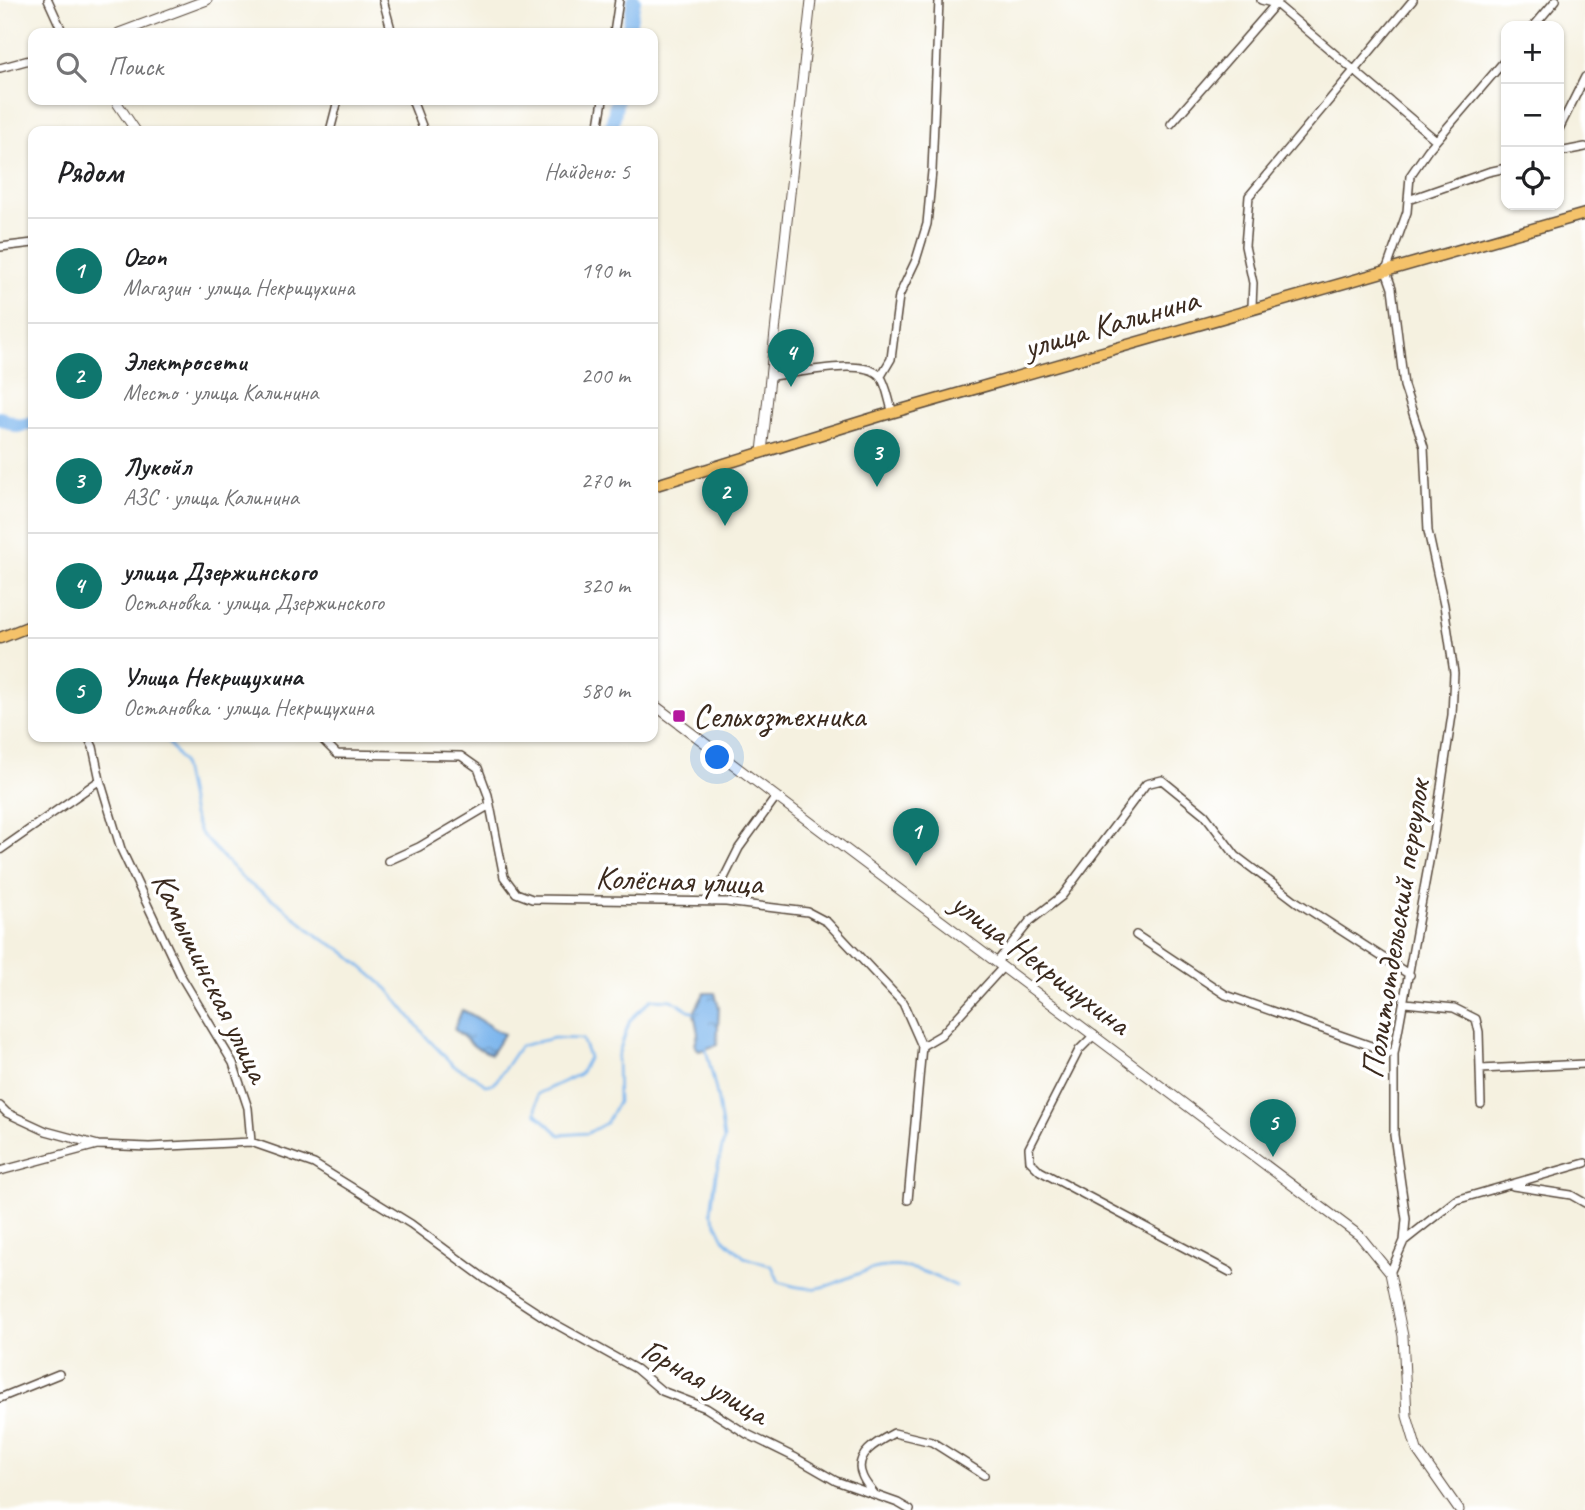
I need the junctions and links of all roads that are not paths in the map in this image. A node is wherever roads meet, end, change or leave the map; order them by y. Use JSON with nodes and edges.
{"nodes":[{"id":1,"x":48,"y":0,"type":"edge"},
{"id":2,"x":207,"y":0,"type":"edge"},
{"id":3,"x":383,"y":0,"type":"edge"},
{"id":4,"x":619,"y":0,"type":"edge"},
{"id":5,"x":811,"y":0,"type":"edge"},
{"id":6,"x":939,"y":0,"type":"edge"},
{"id":7,"x":1261,"y":0,"type":"edge"},
{"id":8,"x":1413,"y":0,"type":"edge"},
{"id":9,"x":1556,"y":0,"type":"edge"},
{"id":10,"x":1278,"y":2,"type":"edge"},
{"id":11,"x":1538,"y":21,"type":"edge"},
{"id":12,"x":61,"y":28,"type":"edge"},
{"id":13,"x":132,"y":28,"type":"edge"},
{"id":14,"x":391,"y":28,"type":"edge"},
{"id":15,"x":615,"y":28,"type":"edge"},
{"id":16,"x":28,"y":60,"type":"edge"},
{"id":17,"x":1501,"y":65,"type":"edge"},
{"id":18,"x":0,"y":68,"type":"edge"},
{"id":19,"x":1354,"y":70,"type":"junction"},
{"id":20,"x":1585,"y":77,"type":"edge"},
{"id":21,"x":118,"y":105,"type":"edge"},
{"id":22,"x":337,"y":105,"type":"edge"},
{"id":23,"x":414,"y":105,"type":"edge"},
{"id":24,"x":602,"y":105,"type":"edge"},
{"id":25,"x":1564,"y":119,"type":"edge"},
{"id":26,"x":1171,"y":124,"type":"dead end"},
{"id":27,"x":133,"y":126,"type":"edge"},
{"id":28,"x":331,"y":126,"type":"edge"},
{"id":29,"x":422,"y":126,"type":"edge"},
{"id":30,"x":599,"y":126,"type":"edge"},
{"id":31,"x":1436,"y":141,"type":"junction"},
{"id":32,"x":1585,"y":147,"type":"edge"},
{"id":33,"x":1564,"y":151,"type":"edge"},
{"id":34,"x":1501,"y":169,"type":"edge"},
{"id":35,"x":1408,"y":200,"type":"junction"},
{"id":36,"x":1585,"y":214,"type":"edge"},
{"id":37,"x":28,"y":244,"type":"edge"},
{"id":38,"x":0,"y":247,"type":"edge"},
{"id":39,"x":1386,"y":271,"type":"junction"},
{"id":40,"x":1248,"y":311,"type":"junction"},
{"id":41,"x":771,"y":376,"type":"junction"},
{"id":42,"x":881,"y":376,"type":"junction"},
{"id":43,"x":893,"y":413,"type":"junction"},
{"id":44,"x":762,"y":452,"type":"junction"},
{"id":45,"x":658,"y":483,"type":"edge"},
{"id":46,"x":28,"y":627,"type":"edge"},
{"id":47,"x":0,"y":638,"type":"edge"},
{"id":48,"x":658,"y":708,"type":"edge"},
{"id":49,"x":90,"y":742,"type":"edge"},
{"id":50,"x":325,"y":742,"type":"edge"},
{"id":51,"x":100,"y":780,"type":"junction"},
{"id":52,"x":776,"y":797,"type":"junction"},
{"id":53,"x":490,"y":805,"type":"junction"},
{"id":54,"x":0,"y":850,"type":"edge"},
{"id":55,"x":388,"y":861,"type":"dead end"},
{"id":56,"x":712,"y":902,"type":"junction"},
{"id":57,"x":1136,"y":935,"type":"dead end"},
{"id":58,"x":1000,"y":965,"type":"junction"},
{"id":59,"x":1410,"y":975,"type":"junction"},
{"id":60,"x":1405,"y":1003,"type":"junction"},
{"id":61,"x":1094,"y":1035,"type":"junction"},
{"id":62,"x":922,"y":1046,"type":"junction"},
{"id":63,"x":1394,"y":1054,"type":"junction"},
{"id":64,"x":1585,"y":1064,"type":"edge"},
{"id":65,"x":1480,"y":1069,"type":"junction"},
{"id":66,"x":1481,"y":1104,"type":"dead end"},
{"id":67,"x":0,"y":1106,"type":"edge"},
{"id":68,"x":251,"y":1142,"type":"junction"},
{"id":69,"x":98,"y":1144,"type":"junction"},
{"id":70,"x":1585,"y":1163,"type":"edge"},
{"id":71,"x":0,"y":1171,"type":"edge"},
{"id":72,"x":1509,"y":1185,"type":"junction"},
{"id":73,"x":908,"y":1200,"type":"dead end"},
{"id":74,"x":1585,"y":1203,"type":"edge"},
{"id":75,"x":1405,"y":1241,"type":"junction"},
{"id":76,"x":1230,"y":1272,"type":"dead end"},
{"id":77,"x":1390,"y":1273,"type":"junction"},
{"id":78,"x":59,"y":1374,"type":"dead end"},
{"id":79,"x":0,"y":1398,"type":"edge"},
{"id":80,"x":984,"y":1475,"type":"dead end"},
{"id":81,"x":876,"y":1495,"type":"junction"},
{"id":82,"x":911,"y":1510,"type":"edge"},
{"id":83,"x":1458,"y":1510,"type":"edge"}],
"edges":[{"from":1,"to":12,"type":"street"},
{"from":2,"to":13,"type":"street"},
{"from":3,"to":14,"type":"street"},
{"from":4,"to":15,"type":"street"},
{"from":5,"to":41,"type":"street"},
{"from":6,"to":42,"type":"street"},
{"from":7,"to":10,"type":"street"},
{"from":8,"to":19,"type":"street"},
{"from":9,"to":11,"type":"street"},
{"from":10,"to":19,"type":"street"},
{"from":10,"to":26,"type":"street"},
{"from":16,"to":18,"type":"street"},
{"from":17,"to":31,"type":"street"},
{"from":19,"to":31,"type":"street"},
{"from":19,"to":40,"type":"street"},
{"from":20,"to":25,"type":"street"},
{"from":21,"to":27,"type":"street"},
{"from":22,"to":28,"type":"street"},
{"from":23,"to":29,"type":"street"},
{"from":24,"to":30,"type":"street"},
{"from":31,"to":35,"type":"street"},
{"from":32,"to":33,"type":"street"},
{"from":34,"to":35,"type":"street"},
{"from":35,"to":39,"type":"street"},
{"from":36,"to":39,"type":"main road","name":"улица Калинина"},
{"from":37,"to":38,"type":"street"},
{"from":39,"to":40,"type":"main road","name":"улица Калинина"},
{"from":39,"to":59,"type":"street","name":"Политотдельский переулок"},
{"from":40,"to":43,"type":"main road","name":"улица Калинина"},
{"from":41,"to":42,"type":"street"},
{"from":41,"to":44,"type":"street"},
{"from":42,"to":43,"type":"street"},
{"from":43,"to":44,"type":"main road","name":"улица Калинина"},
{"from":44,"to":45,"type":"main road","name":"улица Калинина"},
{"from":46,"to":47,"type":"main road"},
{"from":48,"to":52,"type":"street","name":"улица Некрицухина"},
{"from":49,"to":51,"type":"street","name":"Камышинская улица"},
{"from":50,"to":53,"type":"street","name":"Колёсная улица"},
{"from":51,"to":54,"type":"street"},
{"from":51,"to":68,"type":"street","name":"Камышинская улица"},
{"from":52,"to":56,"type":"street"},
{"from":52,"to":58,"type":"street","name":"улица Некрицухина"},
{"from":53,"to":55,"type":"street"},
{"from":53,"to":56,"type":"street","name":"Колёсная улица"},
{"from":56,"to":62,"type":"street","name":"Колёсная улица"},
{"from":57,"to":63,"type":"street"},
{"from":58,"to":59,"type":"street"},
{"from":58,"to":61,"type":"street","name":"улица Некрицухина"},
{"from":58,"to":62,"type":"street"},
{"from":59,"to":60,"type":"street","name":"Политотдельский переулок"},
{"from":60,"to":63,"type":"street","name":"Политотдельский переулок"},
{"from":60,"to":65,"type":"street"},
{"from":61,"to":76,"type":"street"},
{"from":61,"to":77,"type":"street","name":"улица Некрицухина"},
{"from":62,"to":73,"type":"street","name":"Колёсная улица"},
{"from":63,"to":75,"type":"street","name":"Политотдельский переулок"},
{"from":64,"to":65,"type":"street"},
{"from":65,"to":66,"type":"street"},
{"from":67,"to":69,"type":"street"},
{"from":68,"to":69,"type":"street"},
{"from":68,"to":81,"type":"street","name":"Горная улица"},
{"from":69,"to":71,"type":"street"},
{"from":70,"to":72,"type":"street"},
{"from":72,"to":74,"type":"street"},
{"from":72,"to":75,"type":"street"},
{"from":75,"to":77,"type":"street","name":"Политотдельский переулок"},
{"from":77,"to":83,"type":"street"},
{"from":78,"to":79,"type":"street"},
{"from":80,"to":81,"type":"street"},
{"from":81,"to":82,"type":"street","name":"Горная улица"}]}
